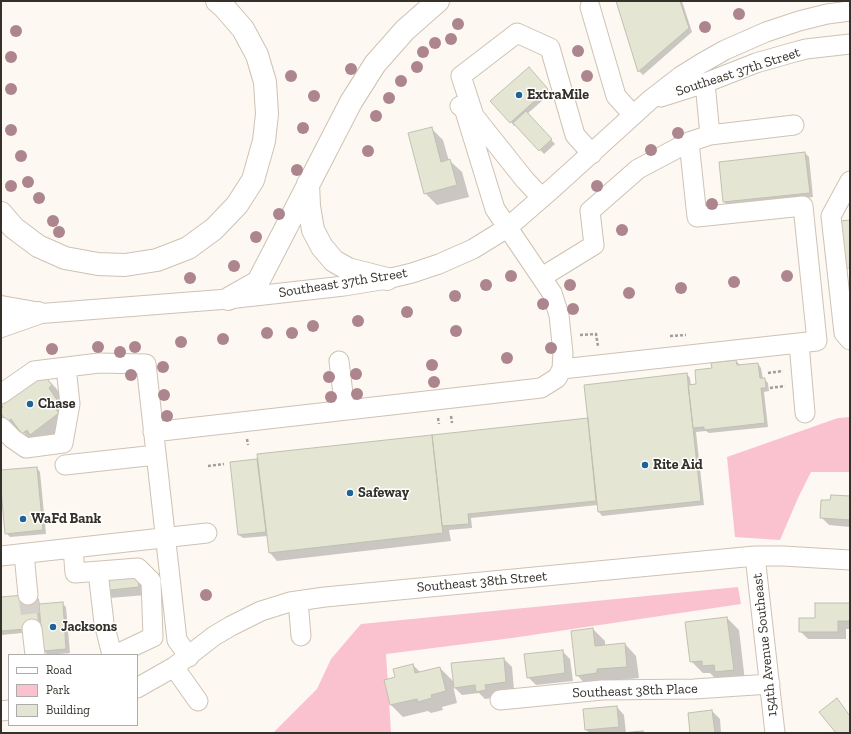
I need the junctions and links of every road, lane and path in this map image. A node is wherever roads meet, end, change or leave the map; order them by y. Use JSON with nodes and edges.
{"nodes":[{"id":1,"x":216,"y":1,"type":"edge"},
{"id":2,"x":438,"y":1,"type":"edge"},
{"id":3,"x":590,"y":7,"type":"dead end"},
{"id":4,"x":850,"y":11,"type":"edge"},
{"id":5,"x":799,"y":21,"type":"junction"},
{"id":6,"x":850,"y":44,"type":"edge"},
{"id":7,"x":806,"y":50,"type":"junction"},
{"id":8,"x":705,"y":83,"type":"junction"},
{"id":9,"x":650,"y":100,"type":"junction"},
{"id":10,"x":460,"y":106,"type":"dead end"},
{"id":11,"x":633,"y":115,"type":"junction"},
{"id":12,"x":794,"y":125,"type":"dead end"},
{"id":13,"x":710,"y":135,"type":"junction"},
{"id":14,"x":689,"y":142,"type":"junction"},
{"id":15,"x":592,"y":154,"type":"junction"},
{"id":16,"x":850,"y":181,"type":"edge"},
{"id":17,"x":308,"y":184,"type":"junction"},
{"id":18,"x":542,"y":198,"type":"junction"},
{"id":19,"x":1,"y":213,"type":"edge"},
{"id":20,"x":507,"y":228,"type":"junction"},
{"id":21,"x":542,"y":277,"type":"junction"},
{"id":22,"x":388,"y":279,"type":"junction"},
{"id":23,"x":228,"y":299,"type":"junction"},
{"id":24,"x":1,"y":307,"type":"edge"},
{"id":25,"x":38,"y":313,"type":"junction"},
{"id":26,"x":1,"y":316,"type":"edge"},
{"id":27,"x":1,"y":326,"type":"edge"},
{"id":28,"x":580,"y":335,"type":"dead end"},
{"id":29,"x":686,"y":335,"type":"dead end"},
{"id":30,"x":670,"y":336,"type":"dead end"},
{"id":31,"x":850,"y":340,"type":"edge"},
{"id":32,"x":799,"y":343,"type":"junction"},
{"id":33,"x":602,"y":347,"type":"dead end"},
{"id":34,"x":339,"y":361,"type":"dead end"},
{"id":35,"x":66,"y":367,"type":"junction"},
{"id":36,"x":562,"y":369,"type":"junction"},
{"id":37,"x":783,"y":371,"type":"dead end"},
{"id":38,"x":768,"y":373,"type":"dead end"},
{"id":39,"x":785,"y":386,"type":"dead end"},
{"id":40,"x":770,"y":388,"type":"dead end"},
{"id":41,"x":1,"y":394,"type":"edge"},
{"id":42,"x":345,"y":410,"type":"junction"},
{"id":43,"x":805,"y":413,"type":"dead end"},
{"id":44,"x":1,"y":427,"type":"edge"},
{"id":45,"x":153,"y":432,"type":"junction"},
{"id":46,"x":156,"y":455,"type":"junction"},
{"id":47,"x":224,"y":464,"type":"dead end"},
{"id":48,"x":65,"y":465,"type":"dead end"},
{"id":49,"x":208,"y":466,"type":"dead end"},
{"id":50,"x":207,"y":533,"type":"dead end"},
{"id":51,"x":165,"y":538,"type":"junction"},
{"id":52,"x":73,"y":548,"type":"junction"},
{"id":53,"x":24,"y":554,"type":"junction"},
{"id":54,"x":1,"y":556,"type":"edge"},
{"id":55,"x":755,"y":556,"type":"junction"},
{"id":56,"x":850,"y":560,"type":"edge"},
{"id":57,"x":98,"y":572,"type":"junction"},
{"id":58,"x":28,"y":595,"type":"tunnel mouth"},
{"id":59,"x":298,"y":601,"type":"junction"},
{"id":60,"x":32,"y":629,"type":"tunnel mouth"},
{"id":61,"x":301,"y":636,"type":"dead end"},
{"id":62,"x":35,"y":654,"type":"edge"},
{"id":63,"x":113,"y":654,"type":"edge"},
{"id":64,"x":115,"y":654,"type":"edge"},
{"id":65,"x":181,"y":662,"type":"junction"},
{"id":66,"x":770,"y":684,"type":"junction"},
{"id":67,"x":138,"y":688,"type":"edge"},
{"id":68,"x":500,"y":700,"type":"dead end"},
{"id":69,"x":198,"y":701,"type":"dead end"},
{"id":70,"x":775,"y":733,"type":"edge"}],
"edges":[{"from":1,"to":19,"type":"main road"},
{"from":2,"to":17,"type":"main road"},
{"from":3,"to":11,"type":"street"},
{"from":4,"to":5,"type":"street","name":"Southeast 37th Street"},
{"from":5,"to":7,"type":"street"},
{"from":5,"to":9,"type":"street","name":"Southeast 37th Street"},
{"from":6,"to":7,"type":"street","name":"Southeast 37th Street"},
{"from":7,"to":8,"type":"street","name":"Southeast 37th Street"},
{"from":8,"to":9,"type":"street","name":"Southeast 37th Street"},
{"from":8,"to":13,"type":"street"},
{"from":9,"to":11,"type":"street","name":"Southeast 37th Street"},
{"from":10,"to":20,"type":"street"},
{"from":11,"to":15,"type":"street","name":"Southeast 37th Street"},
{"from":12,"to":13,"type":"street"},
{"from":13,"to":14,"type":"street"},
{"from":14,"to":21,"type":"street"},
{"from":14,"to":32,"type":"street"},
{"from":15,"to":18,"type":"street","name":"Southeast 37th Street"},
{"from":15,"to":18,"type":"street"},
{"from":16,"to":31,"type":"street"},
{"from":17,"to":22,"type":"main road"},
{"from":17,"to":23,"type":"main road"},
{"from":18,"to":20,"type":"street","name":"Southeast 37th Street"},
{"from":20,"to":21,"type":"street"},
{"from":20,"to":22,"type":"street","name":"Southeast 37th Street"},
{"from":21,"to":36,"type":"street"},
{"from":22,"to":23,"type":"street","name":"Southeast 37th Street"},
{"from":23,"to":25,"type":"street","name":"Southeast 37th Street"},
{"from":24,"to":25,"type":"main road"},
{"from":25,"to":26,"type":"street","name":"Southeast 37th Street"},
{"from":25,"to":27,"type":"main road"},
{"from":28,"to":33,"type":"path"},
{"from":29,"to":30,"type":"path"},
{"from":32,"to":36,"type":"street"},
{"from":32,"to":43,"type":"street"},
{"from":34,"to":42,"type":"street"},
{"from":35,"to":41,"type":"street"},
{"from":35,"to":44,"type":"street"},
{"from":35,"to":45,"type":"street"},
{"from":36,"to":42,"type":"street"},
{"from":37,"to":38,"type":"path"},
{"from":39,"to":40,"type":"path"},
{"from":42,"to":45,"type":"street"},
{"from":45,"to":46,"type":"street"},
{"from":46,"to":48,"type":"street"},
{"from":46,"to":51,"type":"street"},
{"from":47,"to":49,"type":"path"},
{"from":50,"to":51,"type":"street"},
{"from":51,"to":52,"type":"street"},
{"from":51,"to":65,"type":"street"},
{"from":52,"to":53,"type":"street"},
{"from":52,"to":57,"type":"street"},
{"from":53,"to":54,"type":"street"},
{"from":53,"to":58,"type":"street"},
{"from":55,"to":56,"type":"street","name":"Southeast 38th Street"},
{"from":55,"to":59,"type":"street","name":"Southeast 38th Street"},
{"from":55,"to":66,"type":"street","name":"154th Avenue Southeast"},
{"from":57,"to":63,"type":"street"},
{"from":57,"to":64,"type":"street"},
{"from":59,"to":61,"type":"street"},
{"from":59,"to":65,"type":"street","name":"Southeast 38th Street"},
{"from":60,"to":62,"type":"street"},
{"from":65,"to":67,"type":"street","name":"Southeast 38th Street"},
{"from":65,"to":69,"type":"street"},
{"from":66,"to":68,"type":"street","name":"Southeast 38th Place"},
{"from":66,"to":70,"type":"street","name":"154th Avenue Southeast"}]}
